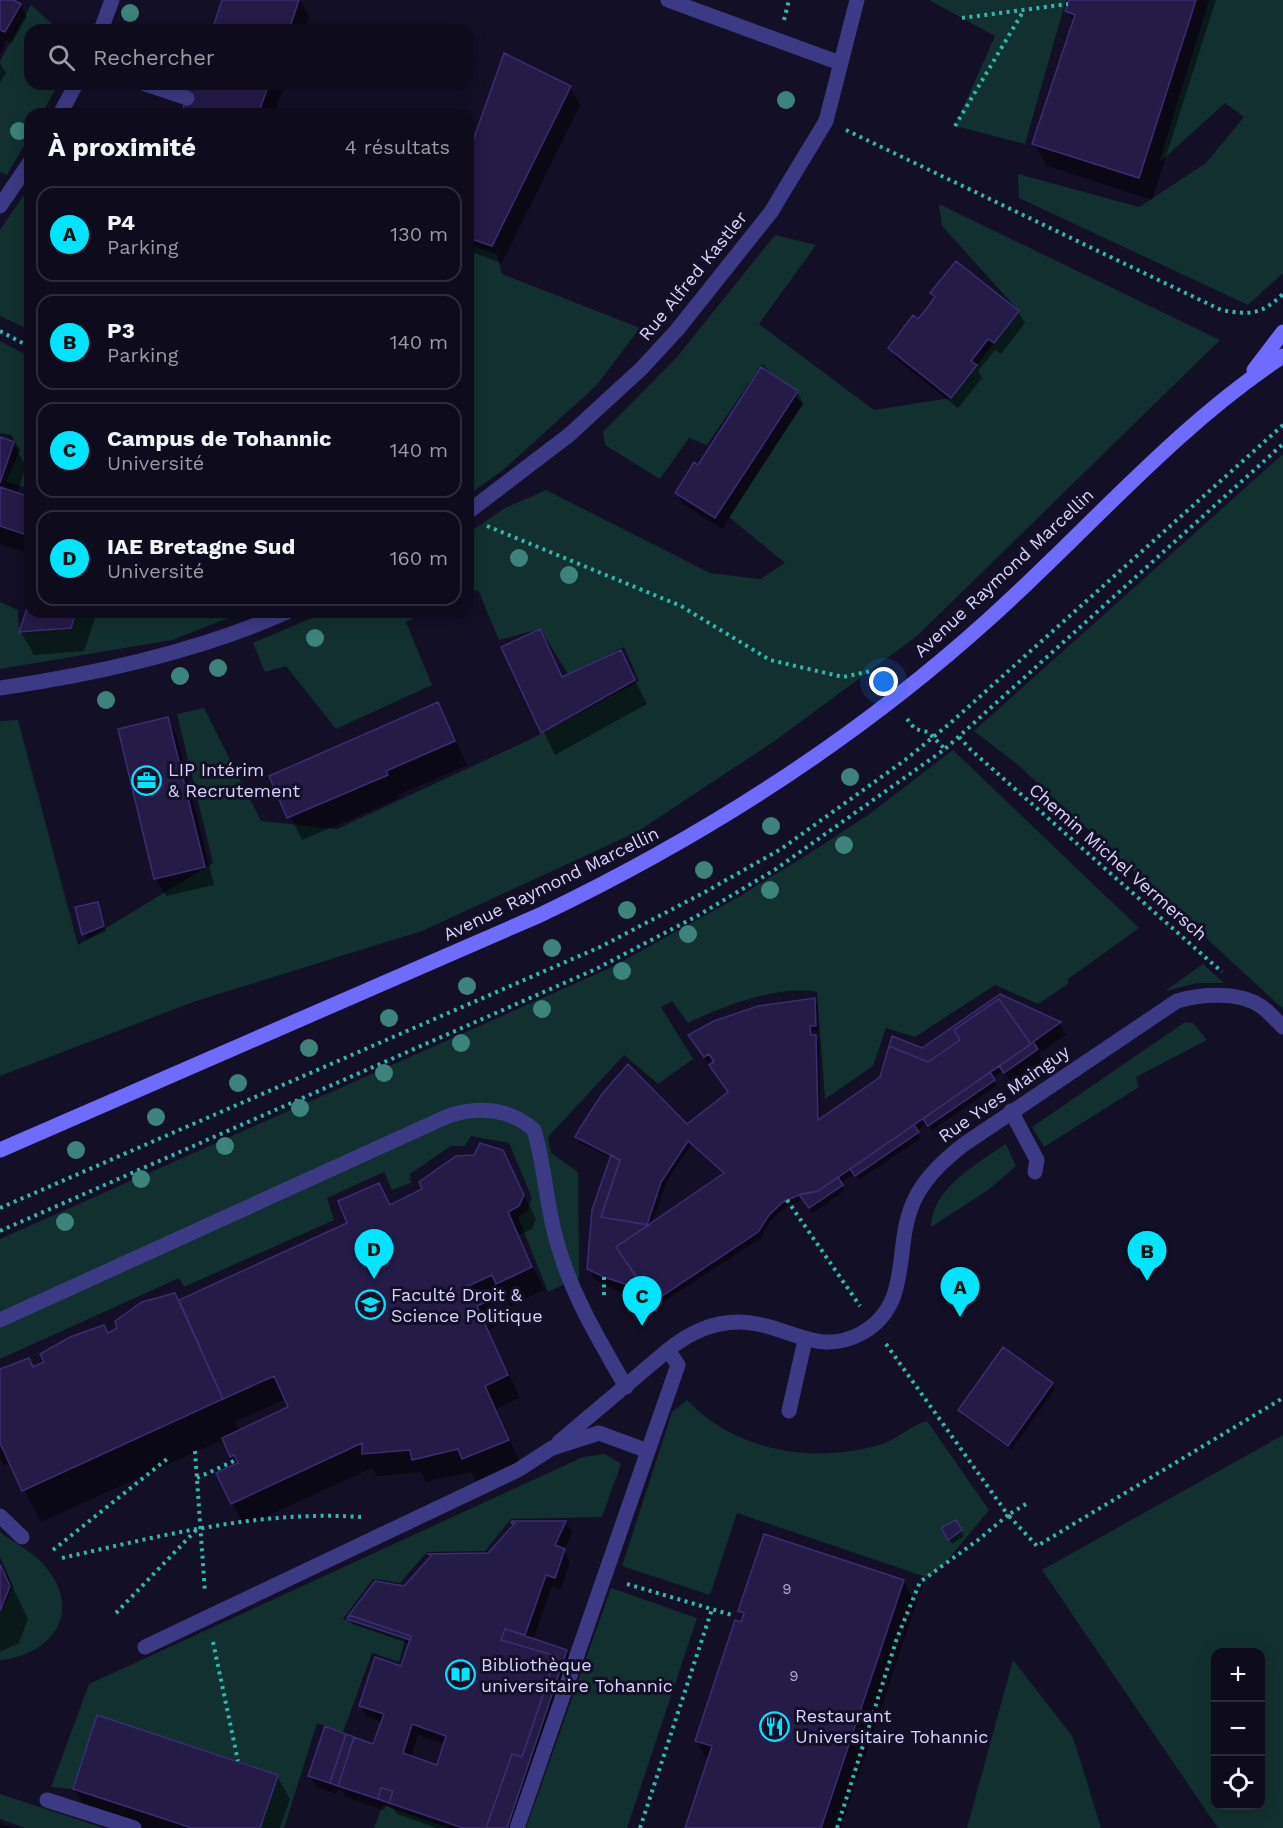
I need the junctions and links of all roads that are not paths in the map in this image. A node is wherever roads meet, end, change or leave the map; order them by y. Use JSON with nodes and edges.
{"nodes":[{"id":1,"x":112,"y":0,"type":"edge"},
{"id":2,"x":668,"y":0,"type":"edge"},
{"id":3,"x":857,"y":0,"type":"edge"},
{"id":4,"x":103,"y":24,"type":"edge"},
{"id":5,"x":840,"y":63,"type":"junction"},
{"id":6,"x":73,"y":90,"type":"edge"},
{"id":7,"x":163,"y":90,"type":"edge"},
{"id":8,"x":187,"y":98,"type":"dead end"},
{"id":9,"x":63,"y":108,"type":"edge"},
{"id":10,"x":24,"y":171,"type":"edge"},
{"id":11,"x":0,"y":206,"type":"edge"},
{"id":12,"x":1283,"y":332,"type":"edge"},
{"id":13,"x":1283,"y":356,"type":"edge"},
{"id":14,"x":1244,"y":382,"type":"junction"},
{"id":15,"x":474,"y":507,"type":"edge"},
{"id":16,"x":269,"y":618,"type":"edge"},
{"id":17,"x":0,"y":688,"type":"edge"},
{"id":18,"x":1283,"y":1027,"type":"edge"},
{"id":19,"x":1011,"y":1111,"type":"junction"},
{"id":20,"x":0,"y":1149,"type":"edge"},
{"id":21,"x":1035,"y":1172,"type":"dead end"},
{"id":22,"x":0,"y":1320,"type":"edge"},
{"id":23,"x":805,"y":1340,"type":"junction"},
{"id":24,"x":668,"y":1350,"type":"junction"},
{"id":25,"x":626,"y":1387,"type":"junction"},
{"id":26,"x":789,"y":1412,"type":"dead end"},
{"id":27,"x":552,"y":1448,"type":"junction"},
{"id":28,"x":648,"y":1451,"type":"junction"},
{"id":29,"x":0,"y":1516,"type":"edge"},
{"id":30,"x":22,"y":1537,"type":"dead end"},
{"id":31,"x":145,"y":1647,"type":"dead end"},
{"id":32,"x":47,"y":1800,"type":"dead end"},
{"id":33,"x":134,"y":1828,"type":"edge"},
{"id":34,"x":517,"y":1828,"type":"edge"}],
"edges":[{"from":1,"to":4,"type":"street"},
{"from":2,"to":5,"type":"street"},
{"from":3,"to":5,"type":"street","name":"Rue Alfred Kastler"},
{"from":5,"to":15,"type":"street","name":"Rue Alfred Kastler"},
{"from":6,"to":9,"type":"street"},
{"from":7,"to":8,"type":"street"},
{"from":10,"to":11,"type":"street"},
{"from":12,"to":14,"type":"main road","name":"Avenue Raymond Marcellin"},
{"from":13,"to":14,"type":"main road","name":"Avenue Raymond Marcellin"},
{"from":14,"to":20,"type":"main road","name":"Avenue Raymond Marcellin"},
{"from":16,"to":17,"type":"street"},
{"from":18,"to":19,"type":"street","name":"Rue Yves Mainguy"},
{"from":19,"to":21,"type":"street"},
{"from":19,"to":23,"type":"street","name":"Rue Yves Mainguy"},
{"from":22,"to":25,"type":"street"},
{"from":23,"to":24,"type":"street","name":"Rue Yves Mainguy"},
{"from":23,"to":26,"type":"street"},
{"from":24,"to":25,"type":"street","name":"Rue Yves Mainguy"},
{"from":24,"to":28,"type":"street"},
{"from":25,"to":27,"type":"street","name":"Rue Yves Mainguy"},
{"from":27,"to":28,"type":"street"},
{"from":27,"to":31,"type":"street"},
{"from":28,"to":34,"type":"street"},
{"from":29,"to":30,"type":"street"},
{"from":32,"to":33,"type":"street"}]}
